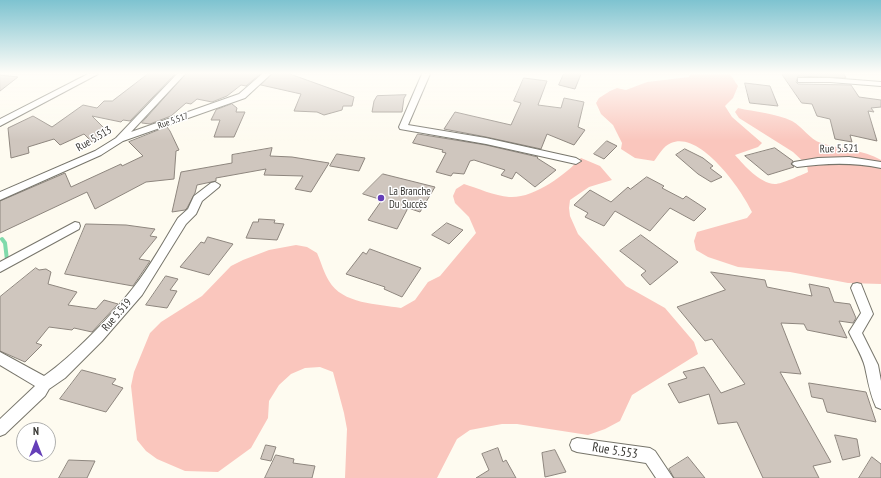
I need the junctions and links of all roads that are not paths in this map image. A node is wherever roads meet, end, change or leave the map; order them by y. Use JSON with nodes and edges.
{"nodes":[{"id":1,"x":51,"y":96,"type":"edge"},
{"id":2,"x":160,"y":96,"type":"edge"},
{"id":3,"x":241,"y":96,"type":"edge"},
{"id":4,"x":416,"y":96,"type":"edge"},
{"id":5,"x":0,"y":123,"type":"edge"},
{"id":6,"x":119,"y":140,"type":"junction"},
{"id":7,"x":576,"y":161,"type":"dead end"},
{"id":8,"x":797,"y":164,"type":"dead end"},
{"id":9,"x":881,"y":165,"type":"edge"},
{"id":10,"x":216,"y":185,"type":"dead end"},
{"id":11,"x":0,"y":196,"type":"edge"},
{"id":12,"x":75,"y":226,"type":"dead end"},
{"id":13,"x":0,"y":267,"type":"edge"},
{"id":14,"x":857,"y":288,"type":"dead end"},
{"id":15,"x":0,"y":358,"type":"edge"},
{"id":16,"x":44,"y":384,"type":"junction"},
{"id":17,"x":881,"y":402,"type":"edge"},
{"id":18,"x":0,"y":429,"type":"edge"},
{"id":19,"x":577,"y":445,"type":"dead end"},
{"id":20,"x":665,"y":478,"type":"edge"}],
"edges":[{"from":1,"to":5,"type":"street"},
{"from":2,"to":6,"type":"street","name":"Rue 5.513"},
{"from":3,"to":6,"type":"street","name":"Rue 5.517"},
{"from":4,"to":7,"type":"street"},
{"from":6,"to":11,"type":"street","name":"Rue 5.513"},
{"from":8,"to":9,"type":"street","name":"Rue 5.521"},
{"from":10,"to":16,"type":"street","name":"Rue 5.519"},
{"from":12,"to":13,"type":"street"},
{"from":14,"to":17,"type":"street"},
{"from":15,"to":16,"type":"street"},
{"from":16,"to":18,"type":"street","name":"Rue 5.519"},
{"from":19,"to":20,"type":"street","name":"Rue 5.553"}]}
